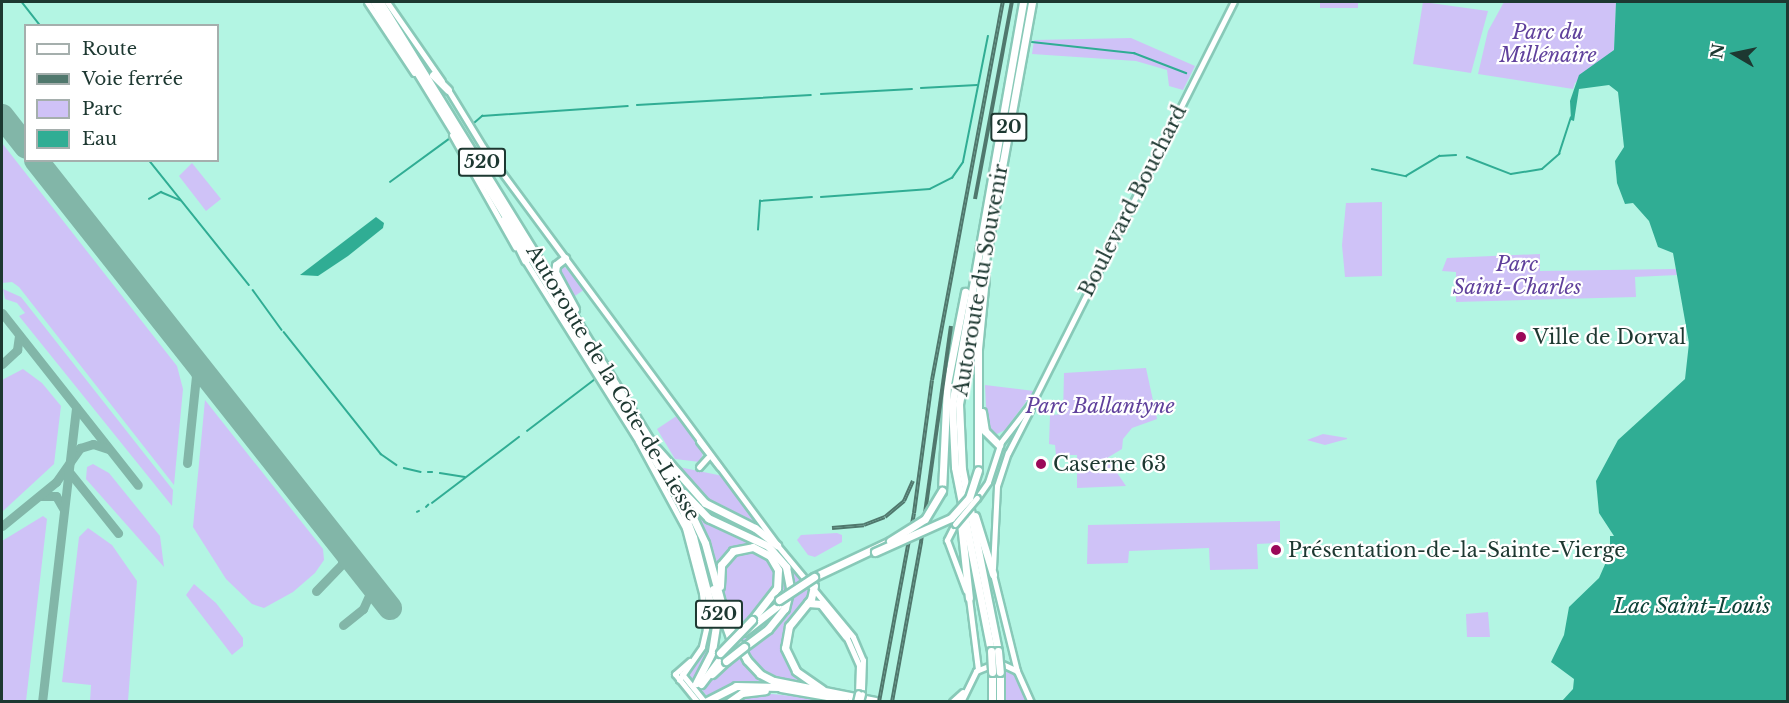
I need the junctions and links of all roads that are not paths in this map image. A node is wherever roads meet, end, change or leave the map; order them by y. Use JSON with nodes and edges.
{"nodes":[{"id":1,"x":367,"y":2,"type":"edge"},
{"id":2,"x":374,"y":2,"type":"edge"},
{"id":3,"x":380,"y":2,"type":"edge"},
{"id":4,"x":387,"y":2,"type":"edge"},
{"id":5,"x":1023,"y":2,"type":"edge"},
{"id":6,"x":1032,"y":2,"type":"edge"},
{"id":7,"x":1233,"y":2,"type":"edge"},
{"id":8,"x":416,"y":55,"type":"junction"},
{"id":9,"x":448,"y":90,"type":"junction"},
{"id":10,"x":486,"y":179,"type":"junction"},
{"id":11,"x":979,"y":244,"type":"junction"},
{"id":12,"x":570,"y":251,"type":"dead end"},
{"id":13,"x":986,"y":252,"type":"junction"},
{"id":14,"x":563,"y":255,"type":"junction"},
{"id":15,"x":525,"y":260,"type":"junction"},
{"id":16,"x":587,"y":336,"type":"junction"},
{"id":17,"x":978,"y":386,"type":"junction"},
{"id":18,"x":1033,"y":401,"type":"junction"},
{"id":19,"x":692,"y":429,"type":"junction"},
{"id":20,"x":999,"y":445,"type":"junction"},
{"id":21,"x":655,"y":448,"type":"junction"},
{"id":22,"x":1008,"y":453,"type":"junction"},
{"id":23,"x":708,"y":457,"type":"junction"},
{"id":24,"x":699,"y":467,"type":"dead end"},
{"id":25,"x":723,"y":469,"type":"junction"},
{"id":26,"x":677,"y":484,"type":"junction"},
{"id":27,"x":676,"y":495,"type":"junction"},
{"id":28,"x":965,"y":501,"type":"junction"},
{"id":29,"x":777,"y":545,"type":"junction"},
{"id":30,"x":874,"y":550,"type":"junction"},
{"id":31,"x":993,"y":574,"type":"junction"},
{"id":32,"x":815,"y":581,"type":"junction"},
{"id":33,"x":969,"y":598,"type":"junction"},
{"id":34,"x":779,"y":601,"type":"junction"},
{"id":35,"x":808,"y":603,"type":"junction"},
{"id":36,"x":721,"y":606,"type":"junction"},
{"id":37,"x":752,"y":620,"type":"junction"},
{"id":38,"x":846,"y":636,"type":"joint"},
{"id":39,"x":720,"y":655,"type":"junction"},
{"id":40,"x":978,"y":669,"type":"junction"},
{"id":41,"x":1017,"y":671,"type":"junction"},
{"id":42,"x":996,"y":672,"type":"junction"},
{"id":43,"x":679,"y":675,"type":"junction"},
{"id":44,"x":699,"y":683,"type":"dead end"},
{"id":45,"x":779,"y":687,"type":"junction"},
{"id":46,"x":790,"y":690,"type":"junction"},
{"id":47,"x":824,"y":691,"type":"junction"},
{"id":48,"x":963,"y":693,"type":"junction"},
{"id":49,"x":859,"y":698,"type":"edge"},
{"id":50,"x":707,"y":700,"type":"edge"},
{"id":51,"x":875,"y":700,"type":"edge"},
{"id":52,"x":698,"y":702,"type":"edge"},
{"id":53,"x":729,"y":702,"type":"edge"},
{"id":54,"x":953,"y":702,"type":"edge"},
{"id":55,"x":961,"y":702,"type":"edge"},
{"id":56,"x":992,"y":702,"type":"edge"},
{"id":57,"x":1000,"y":702,"type":"edge"},
{"id":58,"x":1031,"y":702,"type":"edge"}],
"edges":[{"from":1,"to":15,"type":"main road"},
{"from":2,"to":10,"type":"highway","name":"Autoroute de la Côte-de-Liesse","number":"520"},
{"from":3,"to":8,"type":"highway","name":"Autoroute de la Côte-de-Liesse","number":"520"},
{"from":4,"to":9,"type":"main road"},
{"from":5,"to":11,"type":"highway","name":"Autoroute du Souvenir","number":"20"},
{"from":6,"to":13,"type":"highway","name":"Autoroute du Souvenir","number":"20"},
{"from":7,"to":18,"type":"main road","name":"Boulevard Bouchard"},
{"from":8,"to":9,"type":"highway"},
{"from":8,"to":16,"type":"highway","name":"Autoroute de la Côte-de-Liesse","number":"520"},
{"from":9,"to":14,"type":"main road"},
{"from":10,"to":15,"type":"highway"},
{"from":10,"to":27,"type":"highway","name":"Autoroute de la Côte-de-Liesse","number":"520"},
{"from":11,"to":28,"type":"highway","name":"Autoroute du Souvenir","number":"20"},
{"from":11,"to":30,"type":"highway","bridge":true},
{"from":12,"to":14,"type":"main road"},
{"from":13,"to":17,"type":"highway"},
{"from":13,"to":28,"type":"highway","name":"Autoroute du Souvenir","number":"20"},
{"from":14,"to":16,"type":"highway"},
{"from":14,"to":19,"type":"main road"},
{"from":15,"to":43,"type":"main road"},
{"from":16,"to":21,"type":"highway","name":"Autoroute de la Côte-de-Liesse","number":"520"},
{"from":17,"to":20,"type":"highway"},
{"from":17,"to":30,"type":"highway","bridge":true},
{"from":18,"to":20,"type":"main road","name":"Boulevard Bouchard"},
{"from":18,"to":22,"type":"main road","name":"Boulevard Bouchard"},
{"from":19,"to":23,"type":"main road"},
{"from":19,"to":25,"type":"main road"},
{"from":20,"to":22,"type":"main road"},
{"from":20,"to":33,"type":"main road","name":"Boulevard Bouchard","bridge":true},
{"from":21,"to":26,"type":"highway","name":"Autoroute de la Côte-de-Liesse","number":"520"},
{"from":21,"to":29,"type":"highway"},
{"from":22,"to":31,"type":"main road","name":"Boulevard Bouchard"},
{"from":23,"to":24,"type":"main road"},
{"from":23,"to":25,"type":"main road"},
{"from":25,"to":29,"type":"main road"},
{"from":26,"to":36,"type":"highway","name":"Autoroute de la Côte-de-Liesse","number":"520"},
{"from":26,"to":39,"type":"highway","bridge":true},
{"from":27,"to":39,"type":"highway"},
{"from":27,"to":45,"type":"highway","name":"Autoroute de la Côte-de-Liesse","number":"520"},
{"from":28,"to":31,"type":"highway"},
{"from":28,"to":33,"type":"highway"},
{"from":28,"to":42,"type":"highway","name":"Autoroute du Souvenir","number":"20","bridge":true},
{"from":29,"to":32,"type":"main road"},
{"from":30,"to":32,"type":"highway"},
{"from":31,"to":41,"type":"main road","name":"Boulevard Bouchard"},
{"from":32,"to":34,"type":"highway","bridge":true},
{"from":32,"to":35,"type":"highway"},
{"from":32,"to":49,"type":"main road"},
{"from":33,"to":40,"type":"main road","name":"Boulevard Bouchard"},
{"from":34,"to":37,"type":"highway"},
{"from":34,"to":39,"type":"highway","bridge":true},
{"from":35,"to":38,"type":"highway"},
{"from":35,"to":47,"type":"highway"},
{"from":36,"to":37,"type":"highway"},
{"from":36,"to":47,"type":"highway","name":"Autoroute de la Côte-de-Liesse","number":"520"},
{"from":37,"to":39,"type":"highway","bridge":true},
{"from":38,"to":49,"type":"main road"},
{"from":39,"to":44,"type":"highway"},
{"from":40,"to":41,"type":"main road"},
{"from":40,"to":48,"type":"main road"},
{"from":41,"to":58,"type":"main road","name":"Boulevard Bouchard"},
{"from":42,"to":56,"type":"highway","name":"Autoroute du Souvenir","number":"20"},
{"from":42,"to":57,"type":"highway","name":"Autoroute du Souvenir","number":"20"},
{"from":43,"to":50,"type":"main road"},
{"from":43,"to":52,"type":"main road"},
{"from":45,"to":46,"type":"highway","name":"Autoroute de la Côte-de-Liesse","number":"520"},
{"from":45,"to":50,"type":"highway"},
{"from":46,"to":49,"type":"highway","name":"Autoroute de la Côte-de-Liesse","number":"520"},
{"from":46,"to":53,"type":"highway"},
{"from":47,"to":51,"type":"highway","name":"Autoroute de la Côte-de-Liesse","number":"520"},
{"from":48,"to":54,"type":"highway"},
{"from":48,"to":55,"type":"main road"}]}
